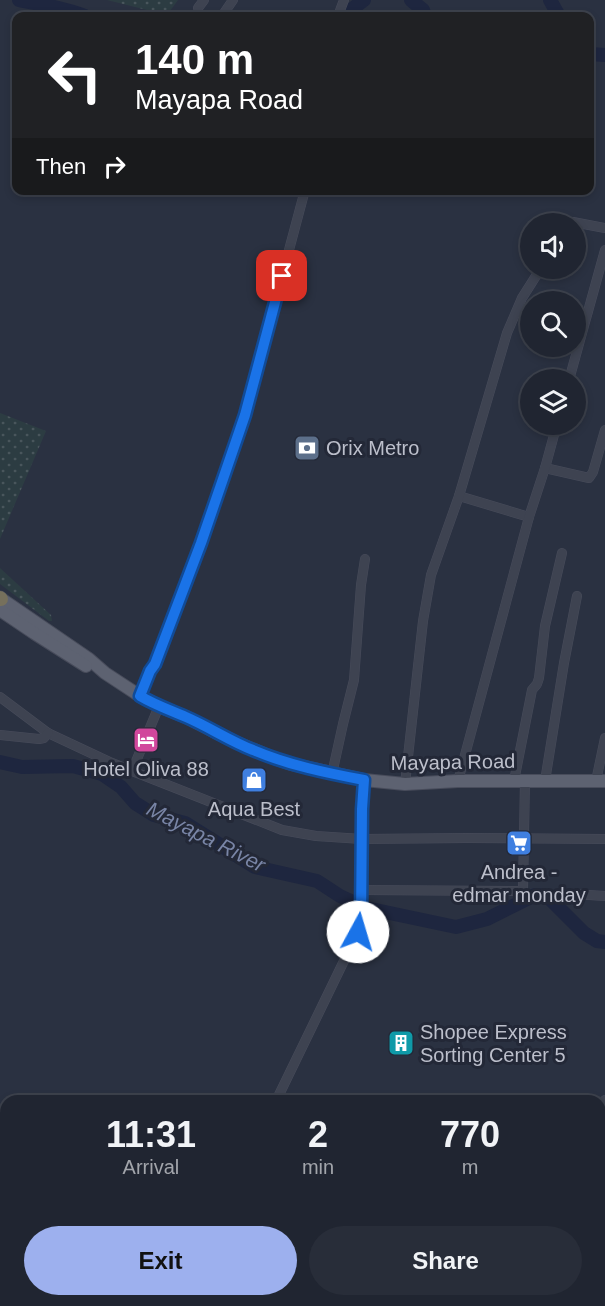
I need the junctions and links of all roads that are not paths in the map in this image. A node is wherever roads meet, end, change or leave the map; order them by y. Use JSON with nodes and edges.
{"nodes":[{"id":1,"x":304,"y":195,"type":"edge"},
{"id":2,"x":586,"y":224,"type":"edge"},
{"id":3,"x":605,"y":228,"type":"edge"},
{"id":4,"x":605,"y":250,"type":"edge"},
{"id":5,"x":534,"y":279,"type":"edge"},
{"id":6,"x":572,"y":369,"type":"edge"},
{"id":7,"x":605,"y":430,"type":"edge"},
{"id":8,"x":554,"y":435,"type":"edge"},
{"id":9,"x":545,"y":468,"type":"junction"},
{"id":10,"x":459,"y":496,"type":"junction"},
{"id":11,"x":529,"y":517,"type":"junction"},
{"id":12,"x":562,"y":554,"type":"dead end"},
{"id":13,"x":365,"y":559,"type":"dead end"},
{"id":14,"x":577,"y":596,"type":"dead end"},
{"id":15,"x":0,"y":601,"type":"edge"},
{"id":16,"x":140,"y":696,"type":"junction"},
{"id":17,"x":0,"y":697,"type":"edge"},
{"id":18,"x":159,"y":706,"type":"junction"},
{"id":19,"x":48,"y":733,"type":"junction"},
{"id":20,"x":0,"y":735,"type":"edge"},
{"id":21,"x":605,"y":738,"type":"edge"},
{"id":22,"x":132,"y":771,"type":"junction"},
{"id":23,"x":332,"y":774,"type":"junction"},
{"id":24,"x":364,"y":780,"type":"junction"},
{"id":25,"x":519,"y":780,"type":"junction"},
{"id":26,"x":458,"y":781,"type":"junction"},
{"id":27,"x":545,"y":781,"type":"junction"},
{"id":28,"x":601,"y":781,"type":"edge"},
{"id":29,"x":405,"y":784,"type":"junction"},
{"id":30,"x":524,"y":838,"type":"junction"},
{"id":31,"x":362,"y":839,"type":"junction"},
{"id":32,"x":605,"y":839,"type":"edge"},
{"id":33,"x":361,"y":893,"type":"junction"},
{"id":34,"x":573,"y":894,"type":"dead end"},
{"id":35,"x":605,"y":896,"type":"edge"},
{"id":36,"x":279,"y":1095,"type":"edge"}],
"edges":[{"from":1,"to":16,"type":"street"},
{"from":2,"to":3,"type":"street"},
{"from":4,"to":6,"type":"street"},
{"from":5,"to":10,"type":"street"},
{"from":7,"to":9,"type":"street"},
{"from":8,"to":9,"type":"street"},
{"from":9,"to":11,"type":"street"},
{"from":10,"to":11,"type":"street"},
{"from":10,"to":29,"type":"street"},
{"from":11,"to":26,"type":"street"},
{"from":12,"to":25,"type":"street"},
{"from":13,"to":23,"type":"street"},
{"from":14,"to":27,"type":"street"},
{"from":15,"to":16,"type":"main road","name":"Mayapa Road"},
{"from":16,"to":18,"type":"main road","name":"Mayapa Road"},
{"from":17,"to":19,"type":"street"},
{"from":18,"to":22,"type":"street"},
{"from":18,"to":23,"type":"main road","name":"Mayapa Road"},
{"from":19,"to":20,"type":"street"},
{"from":19,"to":22,"type":"street"},
{"from":21,"to":28,"type":"street"},
{"from":22,"to":31,"type":"street"},
{"from":23,"to":24,"type":"main road","name":"Mayapa Road"},
{"from":24,"to":29,"type":"main road","name":"Mayapa Road"},
{"from":24,"to":31,"type":"street"},
{"from":25,"to":26,"type":"main road","name":"Mayapa Road"},
{"from":25,"to":27,"type":"main road","name":"Mayapa Road"},
{"from":25,"to":30,"type":"street"},
{"from":26,"to":29,"type":"main road","name":"Mayapa Road"},
{"from":27,"to":28,"type":"main road","name":"Mayapa Road"},
{"from":30,"to":31,"type":"street"},
{"from":30,"to":32,"type":"street"},
{"from":30,"to":33,"type":"street"},
{"from":31,"to":33,"type":"street"},
{"from":33,"to":36,"type":"street"},
{"from":34,"to":35,"type":"street"}]}
